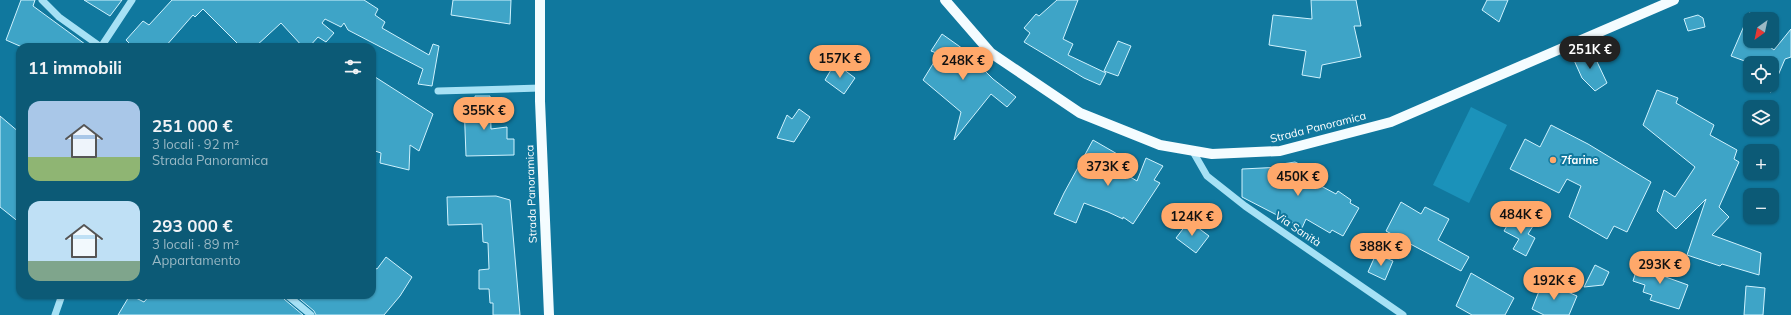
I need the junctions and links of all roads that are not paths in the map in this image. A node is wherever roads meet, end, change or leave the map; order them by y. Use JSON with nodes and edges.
{"nodes":[{"id":1,"x":42,"y":0,"type":"edge"},
{"id":2,"x":132,"y":0,"type":"edge"},
{"id":3,"x":540,"y":0,"type":"edge"},
{"id":4,"x":945,"y":0,"type":"edge"},
{"id":5,"x":1674,"y":0,"type":"edge"},
{"id":6,"x":95,"y":43,"type":"edge"},
{"id":7,"x":104,"y":43,"type":"edge"},
{"id":8,"x":540,"y":88,"type":"junction"},
{"id":9,"x":438,"y":91,"type":"dead end"},
{"id":10,"x":1192,"y":150,"type":"junction"},
{"id":11,"x":61,"y":299,"type":"edge"},
{"id":12,"x":292,"y":299,"type":"edge"},
{"id":13,"x":55,"y":315,"type":"edge"},
{"id":14,"x":311,"y":315,"type":"edge"},
{"id":15,"x":548,"y":315,"type":"edge"},
{"id":16,"x":1403,"y":315,"type":"edge"}],
"edges":[{"from":1,"to":6,"type":"street"},
{"from":2,"to":7,"type":"street"},
{"from":3,"to":8,"type":"main road","name":"Strada Panoramica"},
{"from":4,"to":10,"type":"main road","name":"Strada Panoramica"},
{"from":5,"to":10,"type":"main road","name":"Strada Panoramica"},
{"from":8,"to":9,"type":"street"},
{"from":8,"to":15,"type":"main road","name":"Strada Panoramica"},
{"from":10,"to":16,"type":"street","name":"Via Sanità"},
{"from":11,"to":13,"type":"street"},
{"from":12,"to":14,"type":"street"}]}
